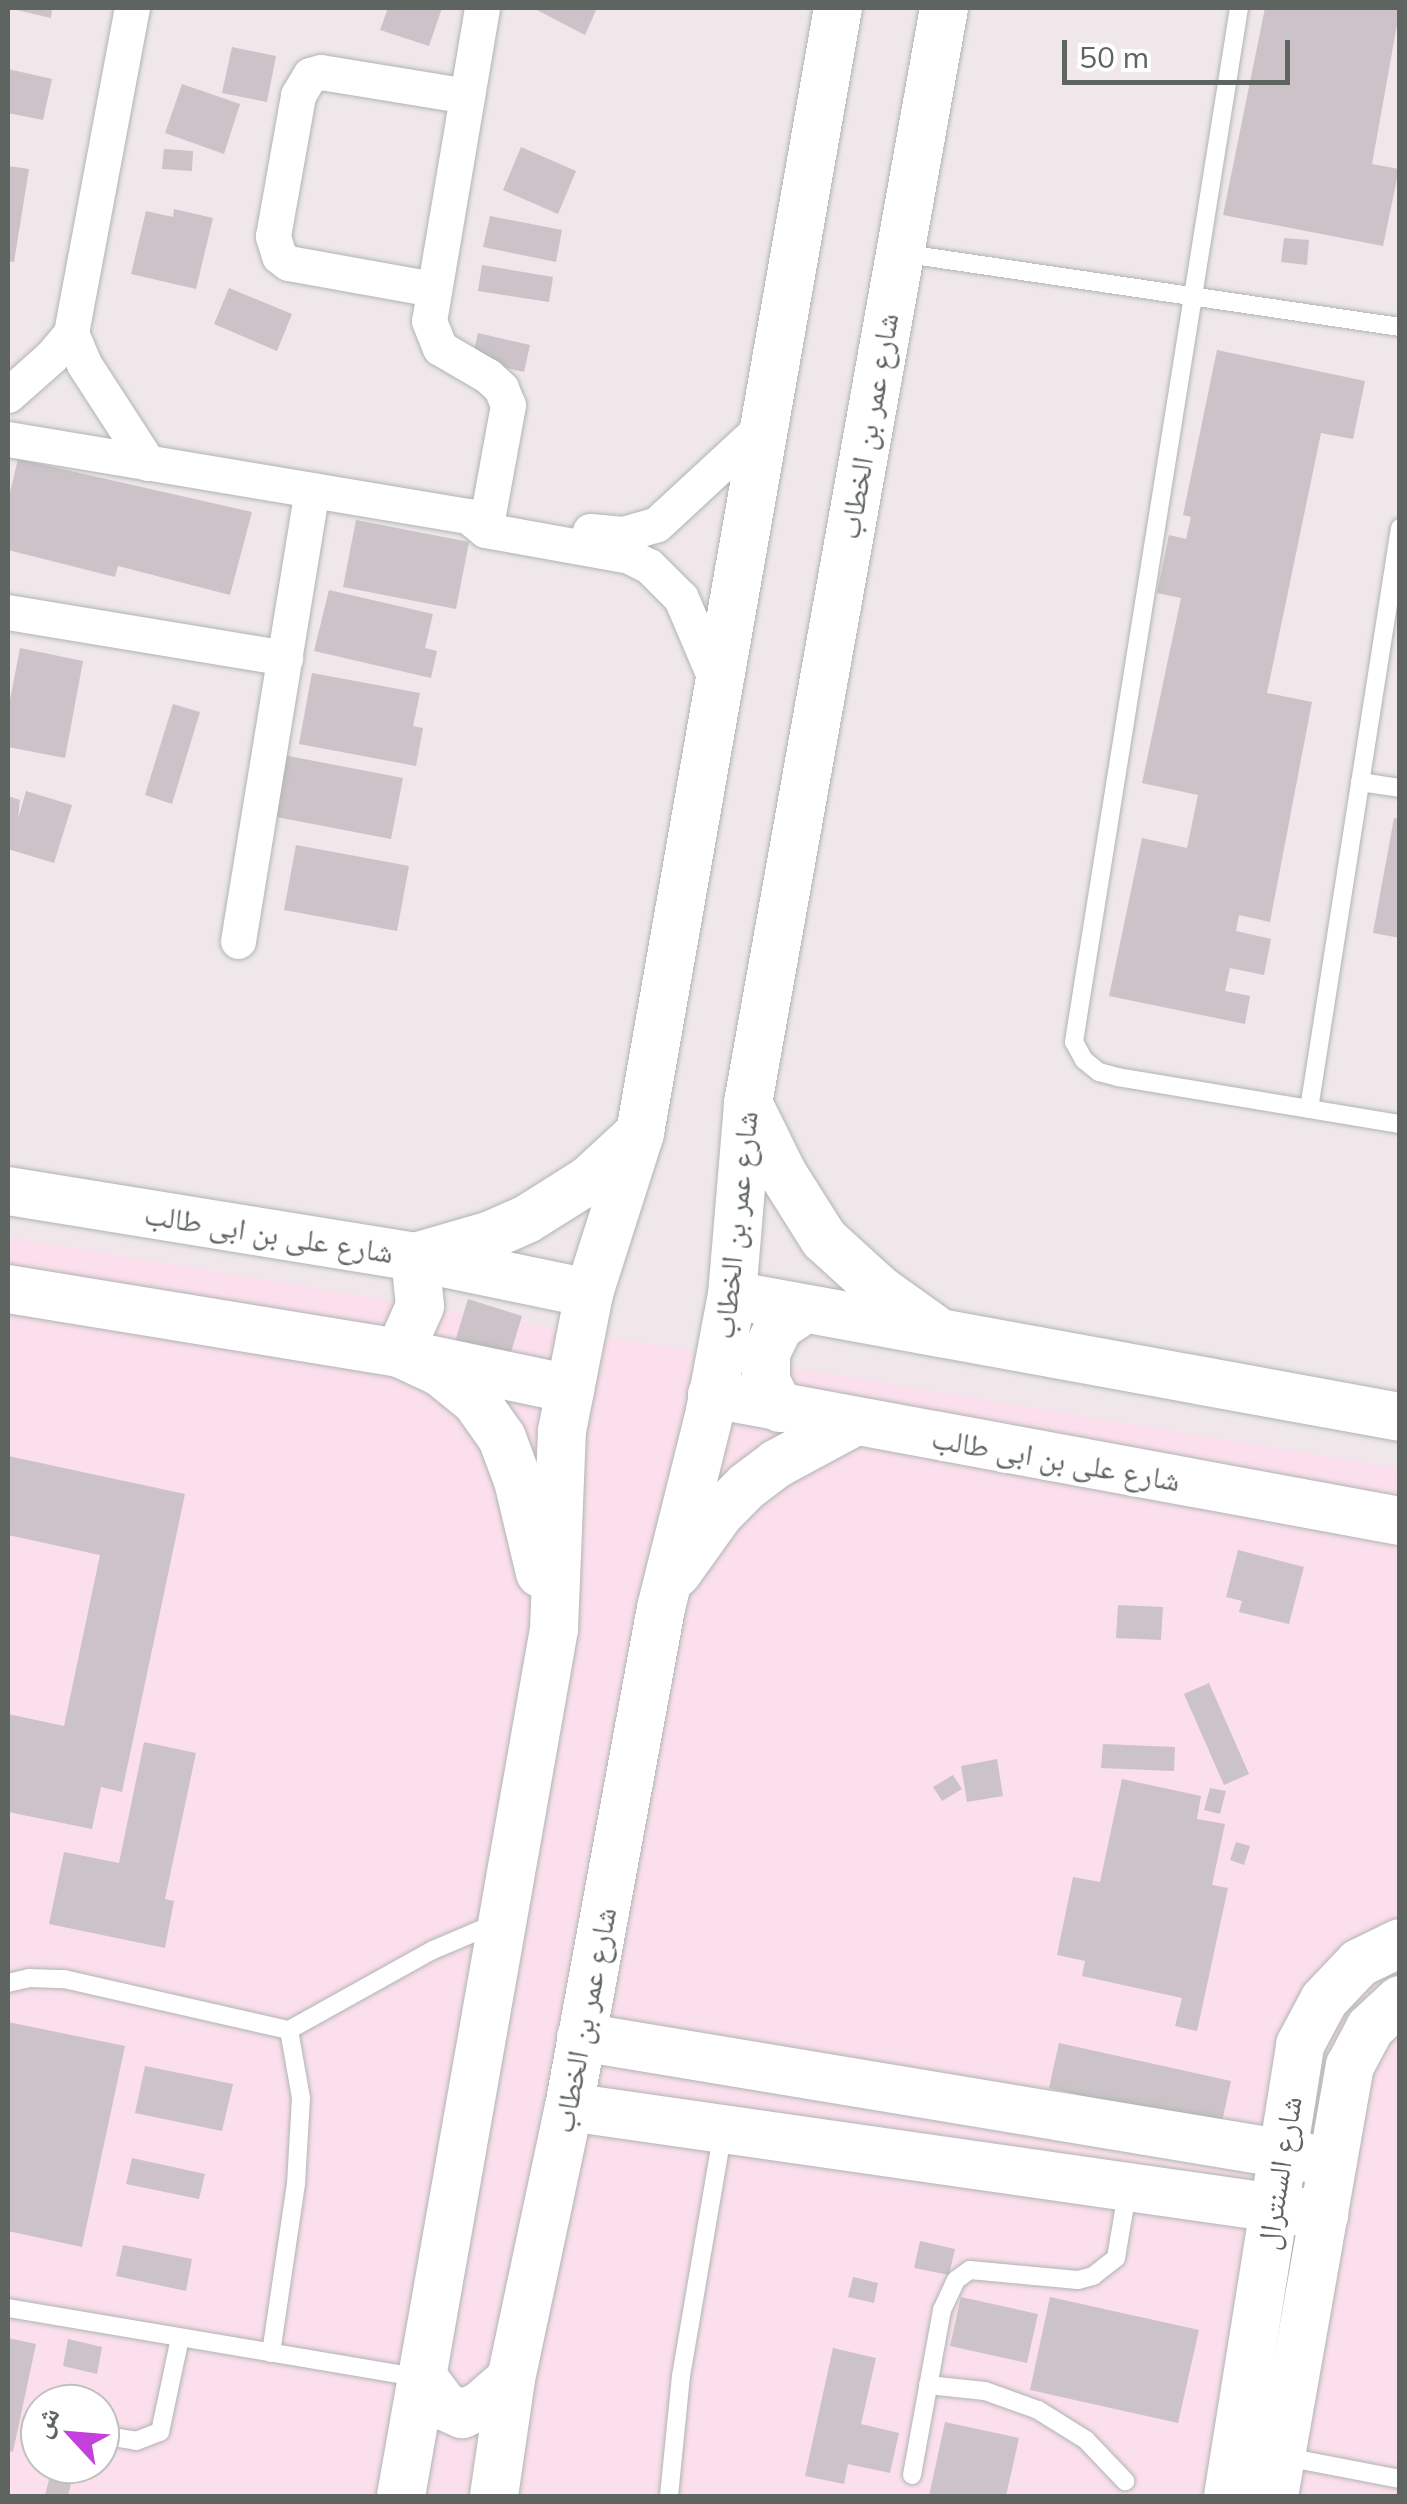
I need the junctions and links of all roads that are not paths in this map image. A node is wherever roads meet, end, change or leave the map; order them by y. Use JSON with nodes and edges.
{"nodes":[{"id":1,"x":132,"y":8,"type":"edge"},
{"id":2,"x":482,"y":8,"type":"edge"},
{"id":3,"x":838,"y":8,"type":"edge"},
{"id":4,"x":944,"y":8,"type":"edge"},
{"id":5,"x":1239,"y":8,"type":"edge"},
{"id":6,"x":467,"y":96,"type":"junction"},
{"id":7,"x":898,"y":252,"type":"junction"},
{"id":8,"x":433,"y":289,"type":"junction"},
{"id":9,"x":1194,"y":296,"type":"junction"},
{"id":10,"x":1400,"y":327,"type":"edge"},
{"id":11,"x":71,"y":333,"type":"junction"},
{"id":12,"x":8,"y":395,"type":"edge"},
{"id":13,"x":764,"y":426,"type":"junction"},
{"id":14,"x":8,"y":439,"type":"edge"},
{"id":15,"x":148,"y":463,"type":"junction"},
{"id":16,"x":312,"y":490,"type":"junction"},
{"id":17,"x":481,"y":519,"type":"junction"},
{"id":18,"x":1400,"y":528,"type":"edge"},
{"id":19,"x":586,"y":539,"type":"junction"},
{"id":20,"x":8,"y":612,"type":"edge"},
{"id":21,"x":286,"y":658,"type":"junction"},
{"id":22,"x":718,"y":685,"type":"junction"},
{"id":23,"x":1360,"y":782,"type":"junction"},
{"id":24,"x":1400,"y":788,"type":"edge"},
{"id":25,"x":238,"y":941,"type":"dead end"},
{"id":26,"x":748,"y":1102,"type":"junction"},
{"id":27,"x":1309,"y":1109,"type":"junction"},
{"id":28,"x":1400,"y":1124,"type":"edge"},
{"id":29,"x":640,"y":1133,"type":"junction"},
{"id":30,"x":8,"y":1190,"type":"edge"},
{"id":31,"x":415,"y":1257,"type":"junction"},
{"id":32,"x":8,"y":1289,"type":"edge"},
{"id":33,"x":589,"y":1293,"type":"junction"},
{"id":34,"x":732,"y":1295,"type":"junction"},
{"id":35,"x":804,"y":1310,"type":"junction"},
{"id":36,"x":944,"y":1336,"type":"junction"},
{"id":37,"x":398,"y":1353,"type":"junction"},
{"id":38,"x":570,"y":1389,"type":"junction"},
{"id":39,"x":712,"y":1394,"type":"junction"},
{"id":40,"x":780,"y":1408,"type":"junction"},
{"id":41,"x":1400,"y":1417,"type":"edge"},
{"id":42,"x":854,"y":1422,"type":"junction"},
{"id":43,"x":1400,"y":1520,"type":"edge"},
{"id":44,"x":661,"y":1608,"type":"junction"},
{"id":45,"x":554,"y":1629,"type":"junction"},
{"id":46,"x":506,"y":1918,"type":"junction"},
{"id":47,"x":1400,"y":1943,"type":"edge"},
{"id":48,"x":8,"y":1983,"type":"edge"},
{"id":49,"x":1400,"y":2000,"type":"edge"},
{"id":50,"x":289,"y":2030,"type":"junction"},
{"id":51,"x":581,"y":2036,"type":"junction"},
{"id":52,"x":569,"y":2107,"type":"junction"},
{"id":53,"x":1002,"y":2107,"type":"junction"},
{"id":54,"x":723,"y":2129,"type":"junction"},
{"id":55,"x":1283,"y":2154,"type":"junction"},
{"id":56,"x":1333,"y":2162,"type":"junction"},
{"id":57,"x":990,"y":2167,"type":"junction"},
{"id":58,"x":1128,"y":2187,"type":"junction"},
{"id":59,"x":1274,"y":2207,"type":"junction"},
{"id":60,"x":1324,"y":2215,"type":"junction"},
{"id":61,"x":8,"y":2308,"type":"edge"},
{"id":62,"x":180,"y":2338,"type":"junction"},
{"id":63,"x":270,"y":2352,"type":"junction"},
{"id":64,"x":424,"y":2379,"type":"junction"},
{"id":65,"x":511,"y":2379,"type":"junction"},
{"id":66,"x":928,"y":2385,"type":"junction"},
{"id":67,"x":120,"y":2438,"type":"edge"},
{"id":68,"x":1234,"y":2447,"type":"junction"},
{"id":69,"x":912,"y":2475,"type":"dead end"},
{"id":70,"x":1277,"y":2476,"type":"edge"},
{"id":71,"x":1400,"y":2479,"type":"edge"},
{"id":72,"x":1126,"y":2481,"type":"dead end"},
{"id":73,"x":401,"y":2496,"type":"edge"},
{"id":74,"x":494,"y":2496,"type":"edge"},
{"id":75,"x":669,"y":2496,"type":"edge"},
{"id":76,"x":1228,"y":2496,"type":"edge"}],
"edges":[{"from":1,"to":11,"type":"street"},
{"from":2,"to":6,"type":"street"},
{"from":3,"to":13,"type":"street"},
{"from":4,"to":7,"type":"street","name":"شارع عمر بن الخطاب"},
{"from":5,"to":9,"type":"lane"},
{"from":6,"to":8,"type":"street"},
{"from":6,"to":8,"type":"street"},
{"from":7,"to":9,"type":"lane"},
{"from":7,"to":26,"type":"street","name":"شارع عمر بن الخطاب"},
{"from":8,"to":17,"type":"street"},
{"from":9,"to":10,"type":"lane"},
{"from":9,"to":27,"type":"lane"},
{"from":11,"to":12,"type":"street"},
{"from":11,"to":15,"type":"street"},
{"from":13,"to":19,"type":"street"},
{"from":13,"to":22,"type":"street"},
{"from":14,"to":15,"type":"street"},
{"from":15,"to":16,"type":"street"},
{"from":16,"to":17,"type":"street"},
{"from":16,"to":21,"type":"street"},
{"from":17,"to":19,"type":"street"},
{"from":18,"to":23,"type":"lane"},
{"from":19,"to":22,"type":"street"},
{"from":20,"to":21,"type":"street"},
{"from":21,"to":25,"type":"street"},
{"from":22,"to":29,"type":"street"},
{"from":23,"to":24,"type":"lane"},
{"from":23,"to":27,"type":"lane"},
{"from":26,"to":34,"type":"street","name":"شارع عمر بن الخطاب"},
{"from":26,"to":36,"type":"street"},
{"from":27,"to":28,"type":"lane"},
{"from":29,"to":31,"type":"street"},
{"from":29,"to":33,"type":"street"},
{"from":30,"to":31,"type":"street","name":"شارع على بن ابى طالب"},
{"from":31,"to":33,"type":"street","name":"شارع على بن ابى طالب"},
{"from":31,"to":37,"type":"street"},
{"from":32,"to":37,"type":"street"},
{"from":33,"to":38,"type":"street"},
{"from":34,"to":35,"type":"street"},
{"from":34,"to":39,"type":"street","name":"شارع عمر بن الخطاب"},
{"from":35,"to":36,"type":"street"},
{"from":35,"to":40,"type":"street"},
{"from":36,"to":41,"type":"street"},
{"from":37,"to":38,"type":"street"},
{"from":37,"to":45,"type":"street"},
{"from":38,"to":45,"type":"street"},
{"from":39,"to":40,"type":"street","name":"شارع على بن ابى طالب"},
{"from":39,"to":44,"type":"street","name":"شارع عمر بن الخطاب"},
{"from":40,"to":42,"type":"street","name":"شارع على بن ابى طالب"},
{"from":42,"to":43,"type":"street","name":"شارع على بن ابى طالب"},
{"from":42,"to":44,"type":"street"},
{"from":44,"to":51,"type":"street","name":"شارع عمر بن الخطاب"},
{"from":45,"to":46,"type":"street"},
{"from":46,"to":50,"type":"lane"},
{"from":46,"to":64,"type":"street"},
{"from":47,"to":55,"type":"street","name":"شارع السنترال"},
{"from":48,"to":50,"type":"lane"},
{"from":49,"to":56,"type":"street","name":"شارع السنترال"},
{"from":50,"to":63,"type":"lane"},
{"from":51,"to":52,"type":"street","name":"شارع عمر بن الخطاب"},
{"from":51,"to":53,"type":"street"},
{"from":52,"to":54,"type":"street"},
{"from":52,"to":65,"type":"street","name":"شارع عمر بن الخطاب"},
{"from":53,"to":55,"type":"street"},
{"from":53,"to":57,"type":"street"},
{"from":54,"to":57,"type":"street"},
{"from":54,"to":75,"type":"lane"},
{"from":55,"to":56,"type":"street"},
{"from":55,"to":59,"type":"street","name":"شارع السنترال"},
{"from":56,"to":60,"type":"street","name":"شارع السنترال"},
{"from":57,"to":58,"type":"street"},
{"from":58,"to":59,"type":"street"},
{"from":58,"to":66,"type":"lane"},
{"from":59,"to":60,"type":"street"},
{"from":59,"to":68,"type":"street","name":"شارع السنترال"},
{"from":60,"to":70,"type":"street","name":"شارع السنترال"},
{"from":61,"to":62,"type":"lane"},
{"from":62,"to":63,"type":"lane"},
{"from":62,"to":67,"type":"lane"},
{"from":63,"to":64,"type":"lane"},
{"from":64,"to":65,"type":"street"},
{"from":64,"to":73,"type":"street"},
{"from":65,"to":74,"type":"street","name":"شارع عمر بن الخطاب"},
{"from":66,"to":69,"type":"lane"},
{"from":66,"to":72,"type":"lane"},
{"from":68,"to":70,"type":"street"},
{"from":68,"to":76,"type":"street","name":"شارع السنترال"},
{"from":70,"to":71,"type":"lane"}]}
